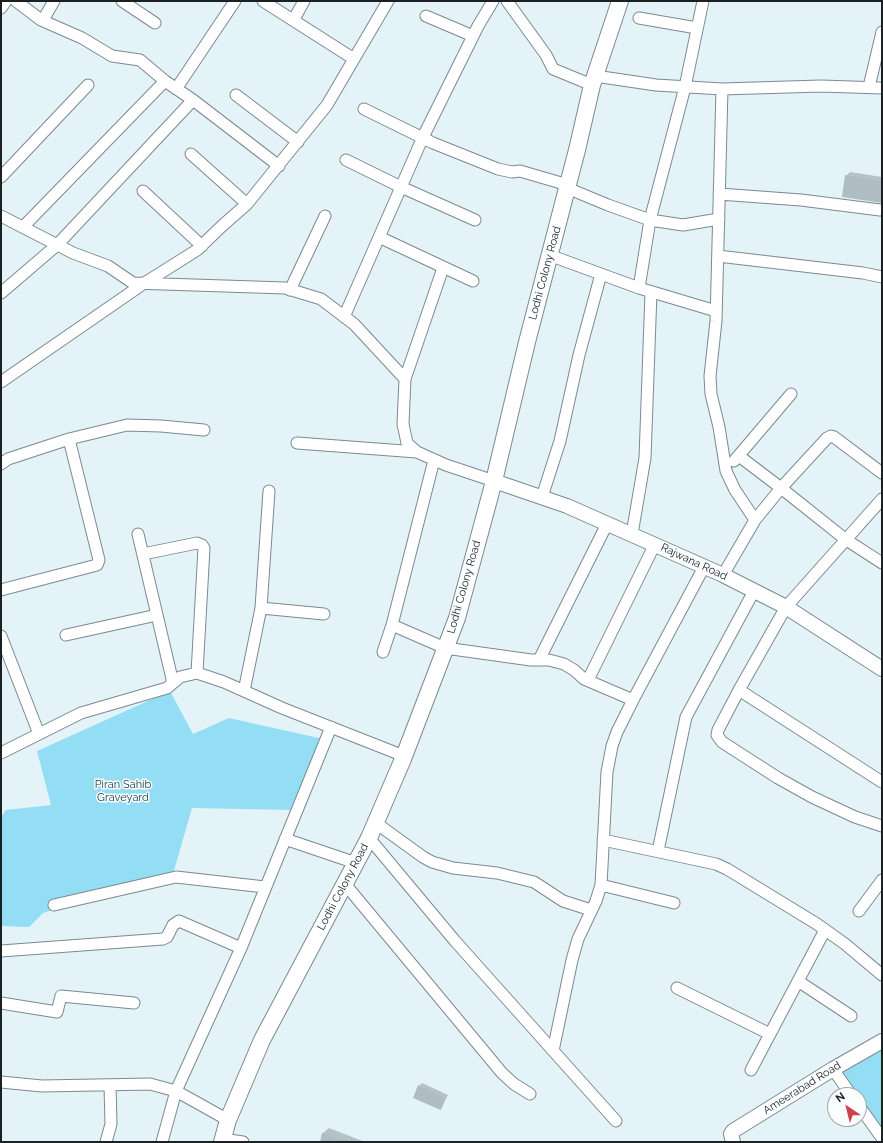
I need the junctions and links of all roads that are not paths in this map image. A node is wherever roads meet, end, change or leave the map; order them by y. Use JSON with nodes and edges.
{"nodes":[{"id":1,"x":6,"y":1,"type":"edge"},
{"id":2,"x":16,"y":1,"type":"edge"},
{"id":3,"x":54,"y":1,"type":"edge"},
{"id":4,"x":122,"y":1,"type":"edge"},
{"id":5,"x":235,"y":1,"type":"edge"},
{"id":6,"x":263,"y":1,"type":"edge"},
{"id":7,"x":304,"y":1,"type":"edge"},
{"id":8,"x":388,"y":1,"type":"edge"},
{"id":9,"x":493,"y":1,"type":"edge"},
{"id":10,"x":507,"y":1,"type":"edge"},
{"id":11,"x":620,"y":1,"type":"edge"},
{"id":12,"x":703,"y":1,"type":"edge"},
{"id":13,"x":1,"y":8,"type":"edge"},
{"id":14,"x":426,"y":16,"type":"dead end"},
{"id":15,"x":639,"y":18,"type":"dead end"},
{"id":16,"x":294,"y":19,"type":"junction"},
{"id":17,"x":43,"y":20,"type":"junction"},
{"id":18,"x":155,"y":23,"type":"dead end"},
{"id":19,"x":697,"y":28,"type":"junction"},
{"id":20,"x":882,"y":32,"type":"edge"},
{"id":21,"x":473,"y":36,"type":"junction"},
{"id":22,"x":354,"y":59,"type":"junction"},
{"id":23,"x":165,"y":81,"type":"junction"},
{"id":24,"x":593,"y":81,"type":"junction"},
{"id":25,"x":88,"y":85,"type":"dead end"},
{"id":26,"x":685,"y":87,"type":"junction"},
{"id":27,"x":869,"y":88,"type":"junction"},
{"id":28,"x":882,"y":88,"type":"edge"},
{"id":29,"x":176,"y":89,"type":"junction"},
{"id":30,"x":722,"y":89,"type":"junction"},
{"id":31,"x":236,"y":95,"type":"dead end"},
{"id":32,"x":193,"y":100,"type":"junction"},
{"id":33,"x":364,"y":109,"type":"dead end"},
{"id":34,"x":423,"y":138,"type":"junction"},
{"id":35,"x":298,"y":142,"type":"junction"},
{"id":36,"x":191,"y":154,"type":"dead end"},
{"id":37,"x":346,"y":160,"type":"dead end"},
{"id":38,"x":279,"y":166,"type":"junction"},
{"id":39,"x":1,"y":177,"type":"edge"},
{"id":40,"x":568,"y":186,"type":"junction"},
{"id":41,"x":401,"y":187,"type":"junction"},
{"id":42,"x":142,"y":191,"type":"dead end"},
{"id":43,"x":720,"y":194,"type":"junction"},
{"id":44,"x":247,"y":204,"type":"junction"},
{"id":45,"x":880,"y":210,"type":"dead end"},
{"id":46,"x":1,"y":216,"type":"edge"},
{"id":47,"x":325,"y":216,"type":"dead end"},
{"id":48,"x":719,"y":219,"type":"junction"},
{"id":49,"x":475,"y":220,"type":"dead end"},
{"id":50,"x":650,"y":220,"type":"junction"},
{"id":51,"x":23,"y":227,"type":"junction"},
{"id":52,"x":379,"y":237,"type":"junction"},
{"id":53,"x":57,"y":245,"type":"junction"},
{"id":54,"x":202,"y":246,"type":"junction"},
{"id":55,"x":549,"y":255,"type":"junction"},
{"id":56,"x":718,"y":256,"type":"junction"},
{"id":57,"x":443,"y":268,"type":"junction"},
{"id":58,"x":601,"y":274,"type":"junction"},
{"id":59,"x":882,"y":277,"type":"edge"},
{"id":60,"x":473,"y":281,"type":"dead end"},
{"id":61,"x":143,"y":284,"type":"junction"},
{"id":62,"x":639,"y":288,"type":"junction"},
{"id":63,"x":290,"y":290,"type":"junction"},
{"id":64,"x":651,"y":292,"type":"junction"},
{"id":65,"x":1,"y":293,"type":"edge"},
{"id":66,"x":716,"y":311,"type":"junction"},
{"id":67,"x":344,"y":316,"type":"junction"},
{"id":68,"x":405,"y":379,"type":"junction"},
{"id":69,"x":1,"y":382,"type":"edge"},
{"id":70,"x":791,"y":394,"type":"dead end"},
{"id":71,"x":204,"y":430,"type":"dead end"},
{"id":72,"x":69,"y":439,"type":"junction"},
{"id":73,"x":297,"y":443,"type":"dead end"},
{"id":74,"x":416,"y":452,"type":"junction"},
{"id":75,"x":738,"y":456,"type":"junction"},
{"id":76,"x":434,"y":460,"type":"junction"},
{"id":77,"x":1,"y":464,"type":"edge"},
{"id":78,"x":726,"y":471,"type":"junction"},
{"id":79,"x":882,"y":473,"type":"edge"},
{"id":80,"x":494,"y":480,"type":"junction"},
{"id":81,"x":781,"y":488,"type":"junction"},
{"id":82,"x":269,"y":491,"type":"dead end"},
{"id":83,"x":542,"y":497,"type":"junction"},
{"id":84,"x":882,"y":499,"type":"edge"},
{"id":85,"x":756,"y":520,"type":"junction"},
{"id":86,"x":607,"y":524,"type":"junction"},
{"id":87,"x":138,"y":534,"type":"dead end"},
{"id":88,"x":632,"y":534,"type":"junction"},
{"id":89,"x":846,"y":539,"type":"junction"},
{"id":90,"x":655,"y":544,"type":"junction"},
{"id":91,"x":143,"y":554,"type":"junction"},
{"id":92,"x":882,"y":562,"type":"edge"},
{"id":93,"x":704,"y":567,"type":"junction"},
{"id":94,"x":723,"y":575,"type":"junction"},
{"id":95,"x":1,"y":590,"type":"edge"},
{"id":96,"x":754,"y":591,"type":"junction"},
{"id":97,"x":786,"y":607,"type":"junction"},
{"id":98,"x":261,"y":608,"type":"junction"},
{"id":99,"x":324,"y":614,"type":"dead end"},
{"id":100,"x":157,"y":615,"type":"junction"},
{"id":101,"x":392,"y":625,"type":"junction"},
{"id":102,"x":66,"y":635,"type":"dead end"},
{"id":103,"x":1,"y":636,"type":"edge"},
{"id":104,"x":445,"y":648,"type":"junction"},
{"id":105,"x":383,"y":652,"type":"dead end"},
{"id":106,"x":539,"y":660,"type":"junction"},
{"id":107,"x":882,"y":669,"type":"edge"},
{"id":108,"x":197,"y":673,"type":"junction"},
{"id":109,"x":588,"y":680,"type":"junction"},
{"id":110,"x":173,"y":683,"type":"junction"},
{"id":111,"x":739,"y":690,"type":"junction"},
{"id":112,"x":244,"y":691,"type":"junction"},
{"id":113,"x":633,"y":700,"type":"junction"},
{"id":114,"x":331,"y":727,"type":"junction"},
{"id":115,"x":39,"y":734,"type":"junction"},
{"id":116,"x":1,"y":753,"type":"edge"},
{"id":117,"x":404,"y":756,"type":"junction"},
{"id":118,"x":882,"y":782,"type":"edge"},
{"id":119,"x":376,"y":823,"type":"junction"},
{"id":120,"x":882,"y":826,"type":"edge"},
{"id":121,"x":369,"y":838,"type":"junction"},
{"id":122,"x":285,"y":839,"type":"junction"},
{"id":123,"x":603,"y":840,"type":"junction"},
{"id":124,"x":658,"y":851,"type":"junction"},
{"id":125,"x":356,"y":863,"type":"junction"},
{"id":126,"x":882,"y":880,"type":"edge"},
{"id":127,"x":345,"y":884,"type":"junction"},
{"id":128,"x":601,"y":885,"type":"junction"},
{"id":129,"x":265,"y":887,"type":"junction"},
{"id":130,"x":674,"y":903,"type":"dead end"},
{"id":131,"x":54,"y":905,"type":"dead end"},
{"id":132,"x":591,"y":910,"type":"junction"},
{"id":133,"x":859,"y":911,"type":"dead end"},
{"id":134,"x":825,"y":930,"type":"junction"},
{"id":135,"x":241,"y":948,"type":"junction"},
{"id":136,"x":1,"y":952,"type":"edge"},
{"id":137,"x":882,"y":975,"type":"edge"},
{"id":138,"x":798,"y":981,"type":"junction"},
{"id":139,"x":677,"y":988,"type":"dead end"},
{"id":140,"x":134,"y":1003,"type":"dead end"},
{"id":141,"x":1,"y":1004,"type":"edge"},
{"id":142,"x":851,"y":1016,"type":"dead end"},
{"id":143,"x":770,"y":1034,"type":"junction"},
{"id":144,"x":882,"y":1041,"type":"edge"},
{"id":145,"x":553,"y":1051,"type":"junction"},
{"id":146,"x":833,"y":1069,"type":"junction"},
{"id":147,"x":751,"y":1070,"type":"dead end"},
{"id":148,"x":1,"y":1082,"type":"edge"},
{"id":149,"x":110,"y":1085,"type":"junction"},
{"id":150,"x":846,"y":1087,"type":"edge"},
{"id":151,"x":176,"y":1091,"type":"junction"},
{"id":152,"x":530,"y":1094,"type":"dead end"},
{"id":153,"x":867,"y":1117,"type":"edge"},
{"id":154,"x":228,"y":1120,"type":"junction"},
{"id":155,"x":616,"y":1121,"type":"dead end"},
{"id":156,"x":882,"y":1138,"type":"edge"},
{"id":157,"x":222,"y":1140,"type":"edge"},
{"id":158,"x":106,"y":1142,"type":"edge"},
{"id":159,"x":162,"y":1142,"type":"edge"},
{"id":160,"x":243,"y":1142,"type":"edge"},
{"id":161,"x":733,"y":1142,"type":"edge"}],
"edges":[{"from":1,"to":13,"type":"street"},
{"from":2,"to":17,"type":"street"},
{"from":3,"to":17,"type":"street"},
{"from":4,"to":18,"type":"street"},
{"from":5,"to":29,"type":"street"},
{"from":6,"to":16,"type":"street"},
{"from":7,"to":16,"type":"street"},
{"from":8,"to":22,"type":"street"},
{"from":9,"to":21,"type":"street"},
{"from":10,"to":24,"type":"street"},
{"from":11,"to":24,"type":"main road","name":"Lodhi Colony Road"},
{"from":12,"to":19,"type":"street"},
{"from":14,"to":21,"type":"street"},
{"from":15,"to":19,"type":"street"},
{"from":16,"to":22,"type":"street"},
{"from":17,"to":23,"type":"street"},
{"from":19,"to":26,"type":"street"},
{"from":20,"to":27,"type":"street"},
{"from":21,"to":34,"type":"street"},
{"from":22,"to":35,"type":"street"},
{"from":23,"to":29,"type":"street"},
{"from":23,"to":51,"type":"street"},
{"from":24,"to":26,"type":"street"},
{"from":24,"to":40,"type":"main road","name":"Lodhi Colony Road"},
{"from":25,"to":39,"type":"street"},
{"from":26,"to":30,"type":"street"},
{"from":26,"to":50,"type":"street"},
{"from":27,"to":28,"type":"street"},
{"from":27,"to":30,"type":"street"},
{"from":29,"to":32,"type":"street"},
{"from":30,"to":43,"type":"street"},
{"from":31,"to":35,"type":"street"},
{"from":32,"to":38,"type":"street"},
{"from":32,"to":53,"type":"street"},
{"from":33,"to":34,"type":"street"},
{"from":34,"to":40,"type":"street"},
{"from":34,"to":41,"type":"street"},
{"from":35,"to":38,"type":"street"},
{"from":36,"to":44,"type":"street"},
{"from":37,"to":41,"type":"street"},
{"from":38,"to":44,"type":"street"},
{"from":40,"to":50,"type":"street"},
{"from":40,"to":55,"type":"main road","name":"Lodhi Colony Road"},
{"from":41,"to":49,"type":"street"},
{"from":41,"to":52,"type":"street"},
{"from":42,"to":54,"type":"street"},
{"from":43,"to":45,"type":"street"},
{"from":43,"to":48,"type":"street"},
{"from":44,"to":54,"type":"street"},
{"from":46,"to":51,"type":"street"},
{"from":47,"to":63,"type":"street"},
{"from":48,"to":50,"type":"street"},
{"from":48,"to":56,"type":"street"},
{"from":50,"to":62,"type":"street"},
{"from":51,"to":53,"type":"street"},
{"from":52,"to":57,"type":"street"},
{"from":52,"to":67,"type":"street"},
{"from":53,"to":61,"type":"street"},
{"from":53,"to":65,"type":"street"},
{"from":54,"to":61,"type":"street"},
{"from":55,"to":58,"type":"street"},
{"from":55,"to":80,"type":"main road","name":"Lodhi Colony Road"},
{"from":56,"to":59,"type":"street"},
{"from":56,"to":66,"type":"street"},
{"from":57,"to":60,"type":"street"},
{"from":57,"to":68,"type":"street"},
{"from":58,"to":62,"type":"street"},
{"from":58,"to":83,"type":"street"},
{"from":61,"to":63,"type":"street"},
{"from":61,"to":69,"type":"street"},
{"from":62,"to":64,"type":"street"},
{"from":63,"to":67,"type":"street"},
{"from":64,"to":66,"type":"street"},
{"from":64,"to":88,"type":"street"},
{"from":66,"to":78,"type":"street"},
{"from":67,"to":68,"type":"street"},
{"from":68,"to":74,"type":"street"},
{"from":70,"to":75,"type":"street"},
{"from":71,"to":72,"type":"street"},
{"from":72,"to":77,"type":"street"},
{"from":72,"to":95,"type":"street"},
{"from":73,"to":74,"type":"street"},
{"from":74,"to":76,"type":"street"},
{"from":75,"to":78,"type":"street"},
{"from":75,"to":81,"type":"street"},
{"from":76,"to":80,"type":"street"},
{"from":76,"to":101,"type":"street"},
{"from":78,"to":85,"type":"street"},
{"from":79,"to":81,"type":"street"},
{"from":80,"to":83,"type":"street","name":"Rajwana Road"},
{"from":80,"to":104,"type":"main road","name":"Lodhi Colony Road"},
{"from":81,"to":85,"type":"street"},
{"from":81,"to":89,"type":"street"},
{"from":82,"to":98,"type":"street"},
{"from":83,"to":86,"type":"street","name":"Rajwana Road"},
{"from":84,"to":89,"type":"street"},
{"from":85,"to":94,"type":"street"},
{"from":86,"to":88,"type":"street","name":"Rajwana Road"},
{"from":86,"to":106,"type":"street"},
{"from":87,"to":91,"type":"street"},
{"from":88,"to":90,"type":"street","name":"Rajwana Road"},
{"from":89,"to":92,"type":"street"},
{"from":89,"to":97,"type":"street"},
{"from":90,"to":93,"type":"street","name":"Rajwana Road"},
{"from":90,"to":109,"type":"street"},
{"from":91,"to":100,"type":"street"},
{"from":91,"to":108,"type":"street"},
{"from":93,"to":94,"type":"street","name":"Rajwana Road"},
{"from":93,"to":113,"type":"street"},
{"from":94,"to":96,"type":"street","name":"Rajwana Road"},
{"from":96,"to":97,"type":"street","name":"Rajwana Road"},
{"from":96,"to":124,"type":"street"},
{"from":97,"to":107,"type":"street","name":"Rajwana Road"},
{"from":97,"to":111,"type":"street"},
{"from":98,"to":99,"type":"street"},
{"from":98,"to":112,"type":"street"},
{"from":100,"to":102,"type":"street"},
{"from":100,"to":110,"type":"street"},
{"from":101,"to":104,"type":"street"},
{"from":101,"to":105,"type":"street"},
{"from":103,"to":115,"type":"street"},
{"from":104,"to":106,"type":"street"},
{"from":104,"to":117,"type":"main road","name":"Lodhi Colony Road"},
{"from":106,"to":109,"type":"street"},
{"from":108,"to":110,"type":"street"},
{"from":108,"to":112,"type":"street"},
{"from":109,"to":113,"type":"street"},
{"from":110,"to":115,"type":"street"},
{"from":111,"to":118,"type":"street"},
{"from":111,"to":120,"type":"street"},
{"from":112,"to":114,"type":"street"},
{"from":113,"to":123,"type":"street"},
{"from":114,"to":117,"type":"street"},
{"from":114,"to":122,"type":"street"},
{"from":115,"to":116,"type":"street"},
{"from":117,"to":119,"type":"main road","name":"Lodhi Colony Road"},
{"from":119,"to":121,"type":"main road","name":"Lodhi Colony Road"},
{"from":119,"to":132,"type":"street"},
{"from":121,"to":125,"type":"main road","name":"Lodhi Colony Road"},
{"from":121,"to":145,"type":"street"},
{"from":122,"to":125,"type":"street"},
{"from":122,"to":129,"type":"street"},
{"from":123,"to":124,"type":"street"},
{"from":123,"to":128,"type":"street"},
{"from":124,"to":134,"type":"street"},
{"from":125,"to":127,"type":"main road","name":"Lodhi Colony Road"},
{"from":126,"to":133,"type":"street"},
{"from":127,"to":152,"type":"street"},
{"from":127,"to":154,"type":"main road","name":"Lodhi Colony Road"},
{"from":128,"to":130,"type":"street"},
{"from":128,"to":132,"type":"street"},
{"from":129,"to":131,"type":"street"},
{"from":129,"to":135,"type":"street"},
{"from":132,"to":145,"type":"street"},
{"from":134,"to":137,"type":"street"},
{"from":134,"to":138,"type":"street"},
{"from":135,"to":136,"type":"street"},
{"from":135,"to":151,"type":"street"},
{"from":138,"to":142,"type":"street"},
{"from":138,"to":143,"type":"street"},
{"from":139,"to":143,"type":"street"},
{"from":140,"to":141,"type":"street"},
{"from":143,"to":147,"type":"street"},
{"from":144,"to":146,"type":"street","name":"Ameerabad Road"},
{"from":145,"to":155,"type":"street"},
{"from":146,"to":150,"type":"street"},
{"from":146,"to":161,"type":"street","name":"Ameerabad Road"},
{"from":148,"to":149,"type":"street"},
{"from":149,"to":151,"type":"street"},
{"from":149,"to":158,"type":"street"},
{"from":151,"to":154,"type":"street"},
{"from":151,"to":159,"type":"street"},
{"from":153,"to":156,"type":"street"},
{"from":154,"to":157,"type":"main road","name":"Lodhi Colony Road"},
{"from":157,"to":160,"type":"street"}]}
